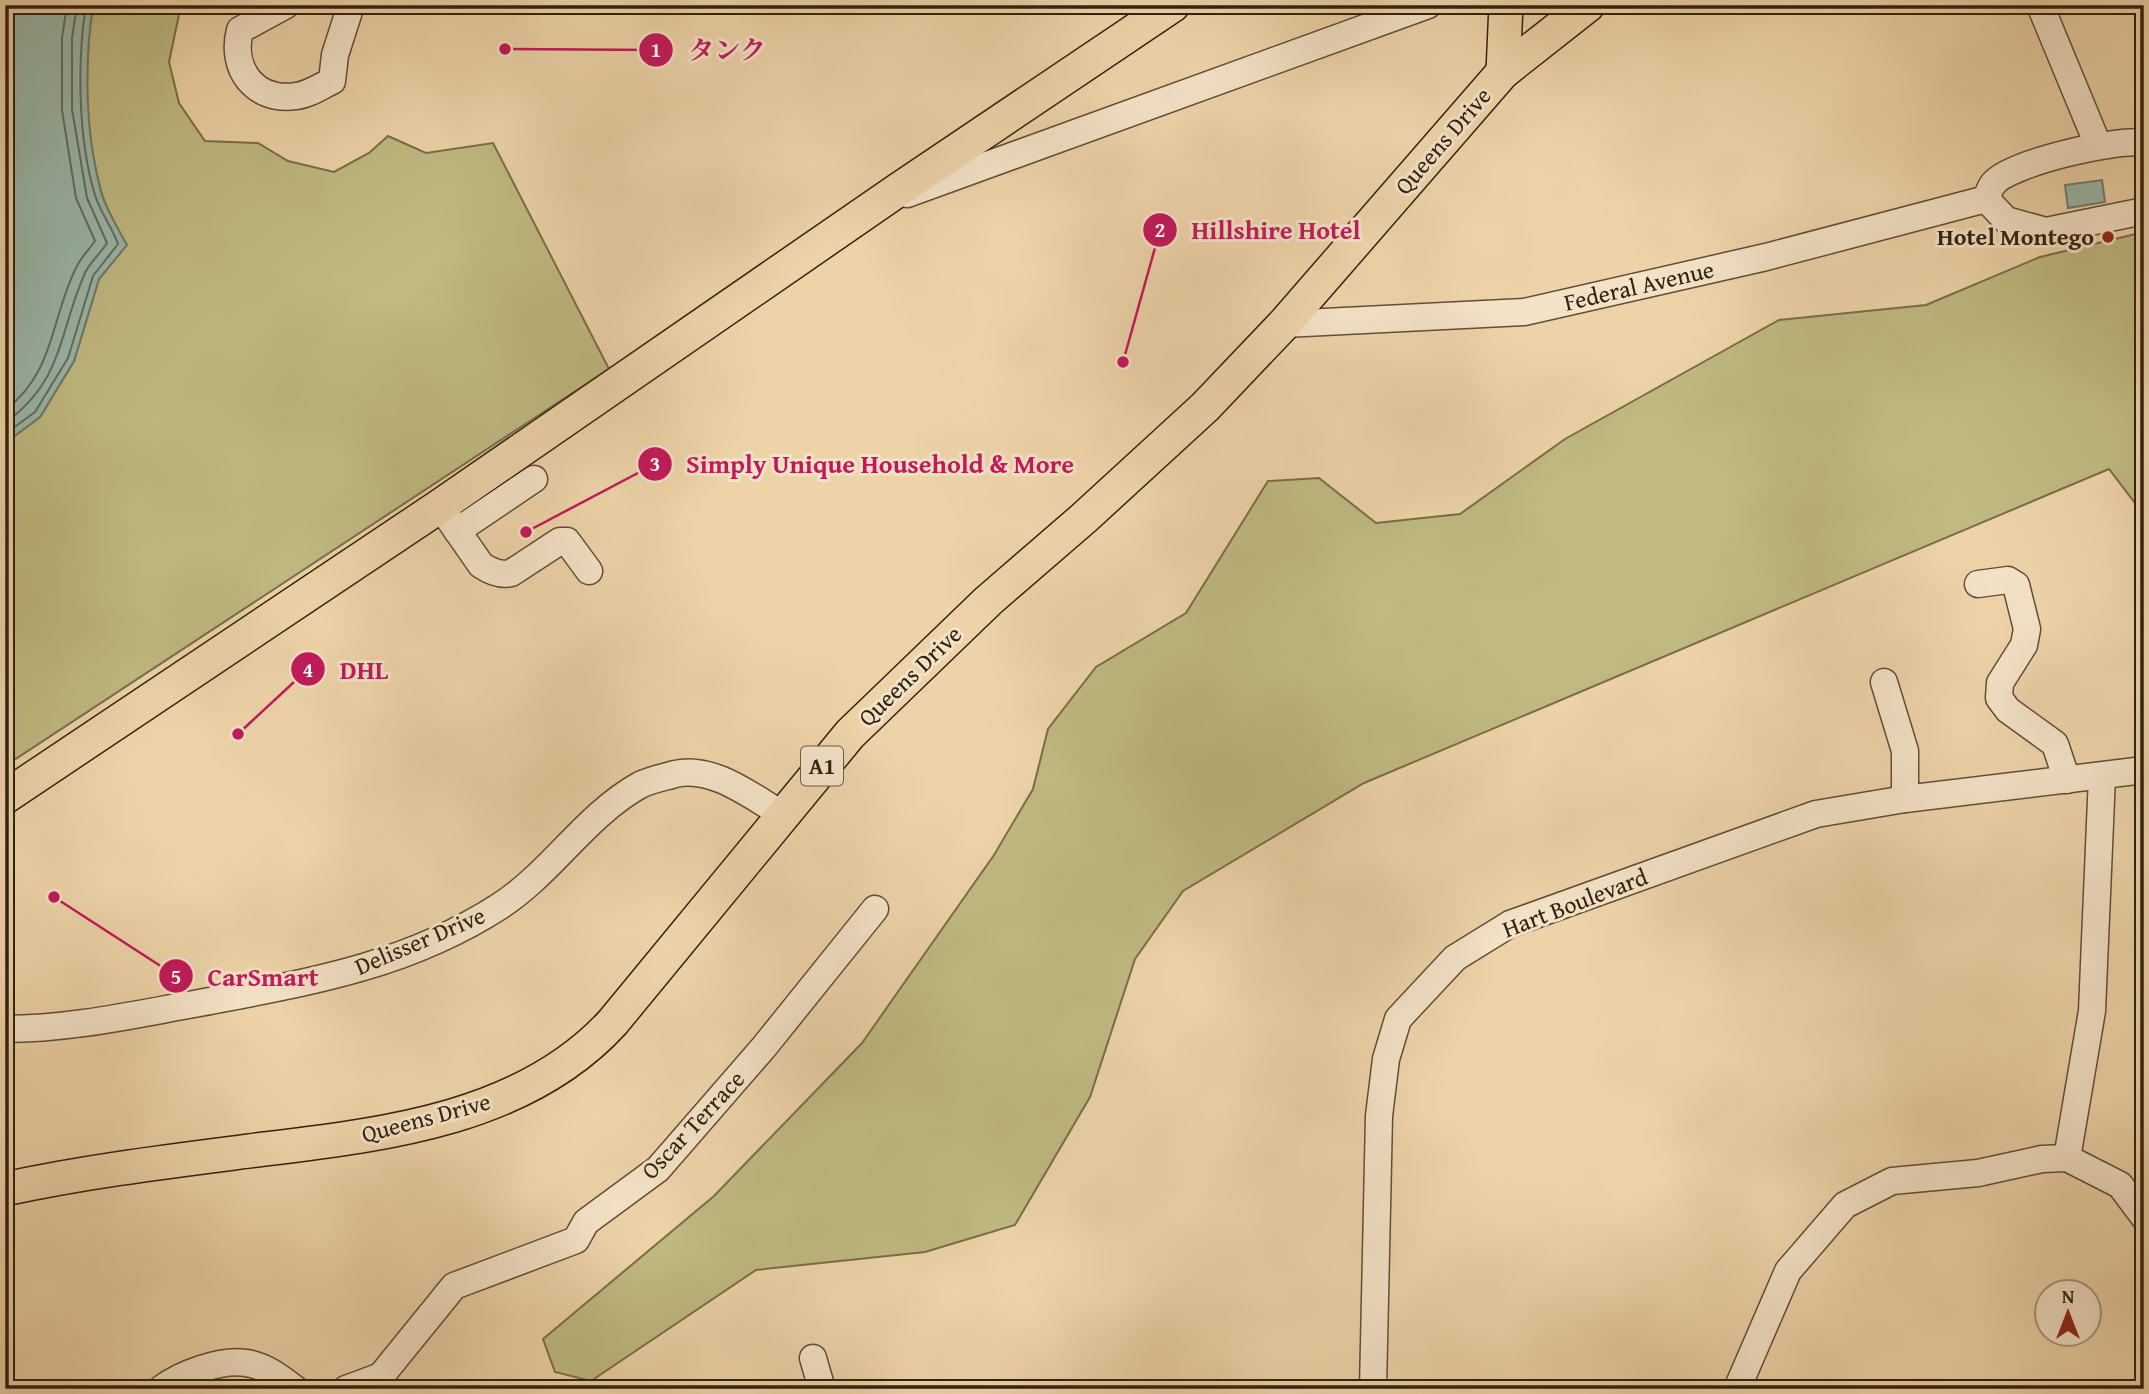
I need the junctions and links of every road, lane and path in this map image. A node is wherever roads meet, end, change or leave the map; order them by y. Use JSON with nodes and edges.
{"nodes":[{"id":1,"x":286,"y":5,"type":"edge"},
{"id":2,"x":351,"y":5,"type":"edge"},
{"id":3,"x":1173,"y":5,"type":"edge"},
{"id":4,"x":1428,"y":5,"type":"edge"},
{"id":5,"x":1506,"y":5,"type":"edge"},
{"id":6,"x":1588,"y":5,"type":"edge"},
{"id":7,"x":2040,"y":5,"type":"edge"},
{"id":8,"x":1503,"y":72,"type":"junction"},
{"id":9,"x":2144,"y":143,"type":"edge"},
{"id":10,"x":2098,"y":145,"type":"junction"},
{"id":11,"x":1986,"y":199,"type":"junction"},
{"id":12,"x":879,"y":204,"type":"junction"},
{"id":13,"x":2144,"y":211,"type":"edge"},
{"id":14,"x":1284,"y":324,"type":"junction"},
{"id":15,"x":534,"y":479,"type":"dead end"},
{"id":16,"x":449,"y":519,"type":"junction"},
{"id":17,"x":589,"y":571,"type":"dead end"},
{"id":18,"x":1978,"y":584,"type":"dead end"},
{"id":19,"x":1884,"y":682,"type":"dead end"},
{"id":20,"x":2144,"y":771,"type":"edge"},
{"id":21,"x":2102,"y":776,"type":"junction"},
{"id":22,"x":2067,"y":780,"type":"junction"},
{"id":23,"x":5,"y":797,"type":"edge"},
{"id":24,"x":1905,"y":799,"type":"junction"},
{"id":25,"x":782,"y":814,"type":"junction"},
{"id":26,"x":875,"y":909,"type":"dead end"},
{"id":27,"x":5,"y":1029,"type":"edge"},
{"id":28,"x":2067,"y":1158,"type":"junction"},
{"id":29,"x":5,"y":1189,"type":"edge"},
{"id":30,"x":2144,"y":1217,"type":"edge"},
{"id":31,"x":813,"y":1359,"type":"dead end"},
{"id":32,"x":161,"y":1389,"type":"edge"},
{"id":33,"x":295,"y":1389,"type":"edge"},
{"id":34,"x":346,"y":1389,"type":"edge"},
{"id":35,"x":822,"y":1389,"type":"edge"},
{"id":36,"x":1373,"y":1389,"type":"edge"},
{"id":37,"x":1737,"y":1389,"type":"edge"}],
"edges":[{"from":1,"to":2,"type":"street"},
{"from":3,"to":12,"type":"main road"},
{"from":4,"to":12,"type":"street"},
{"from":5,"to":8,"type":"main road","name":"Queens Drive"},
{"from":6,"to":8,"type":"main road","name":"Queens Drive","number":"A1"},
{"from":7,"to":10,"type":"street"},
{"from":8,"to":14,"type":"main road","name":"Queens Drive","number":"A1"},
{"from":9,"to":10,"type":"street"},
{"from":10,"to":11,"type":"street"},
{"from":11,"to":13,"type":"street"},
{"from":11,"to":14,"type":"street","name":"Federal Avenue"},
{"from":12,"to":16,"type":"main road"},
{"from":14,"to":25,"type":"main road","name":"Queens Drive","number":"A1"},
{"from":15,"to":16,"type":"street"},
{"from":16,"to":17,"type":"street"},
{"from":16,"to":23,"type":"main road"},
{"from":18,"to":22,"type":"street"},
{"from":19,"to":24,"type":"street"},
{"from":20,"to":21,"type":"street","name":"Hart Boulevard"},
{"from":21,"to":22,"type":"street","name":"Hart Boulevard"},
{"from":21,"to":28,"type":"street"},
{"from":22,"to":24,"type":"street","name":"Hart Boulevard"},
{"from":24,"to":36,"type":"street","name":"Hart Boulevard"},
{"from":25,"to":27,"type":"street","name":"Delisser Drive"},
{"from":25,"to":29,"type":"main road","name":"Queens Drive","number":"A1"},
{"from":26,"to":34,"type":"street","name":"Oscar Terrace"},
{"from":28,"to":30,"type":"street"},
{"from":28,"to":37,"type":"street"},
{"from":31,"to":35,"type":"street"},
{"from":32,"to":33,"type":"street"}]}
